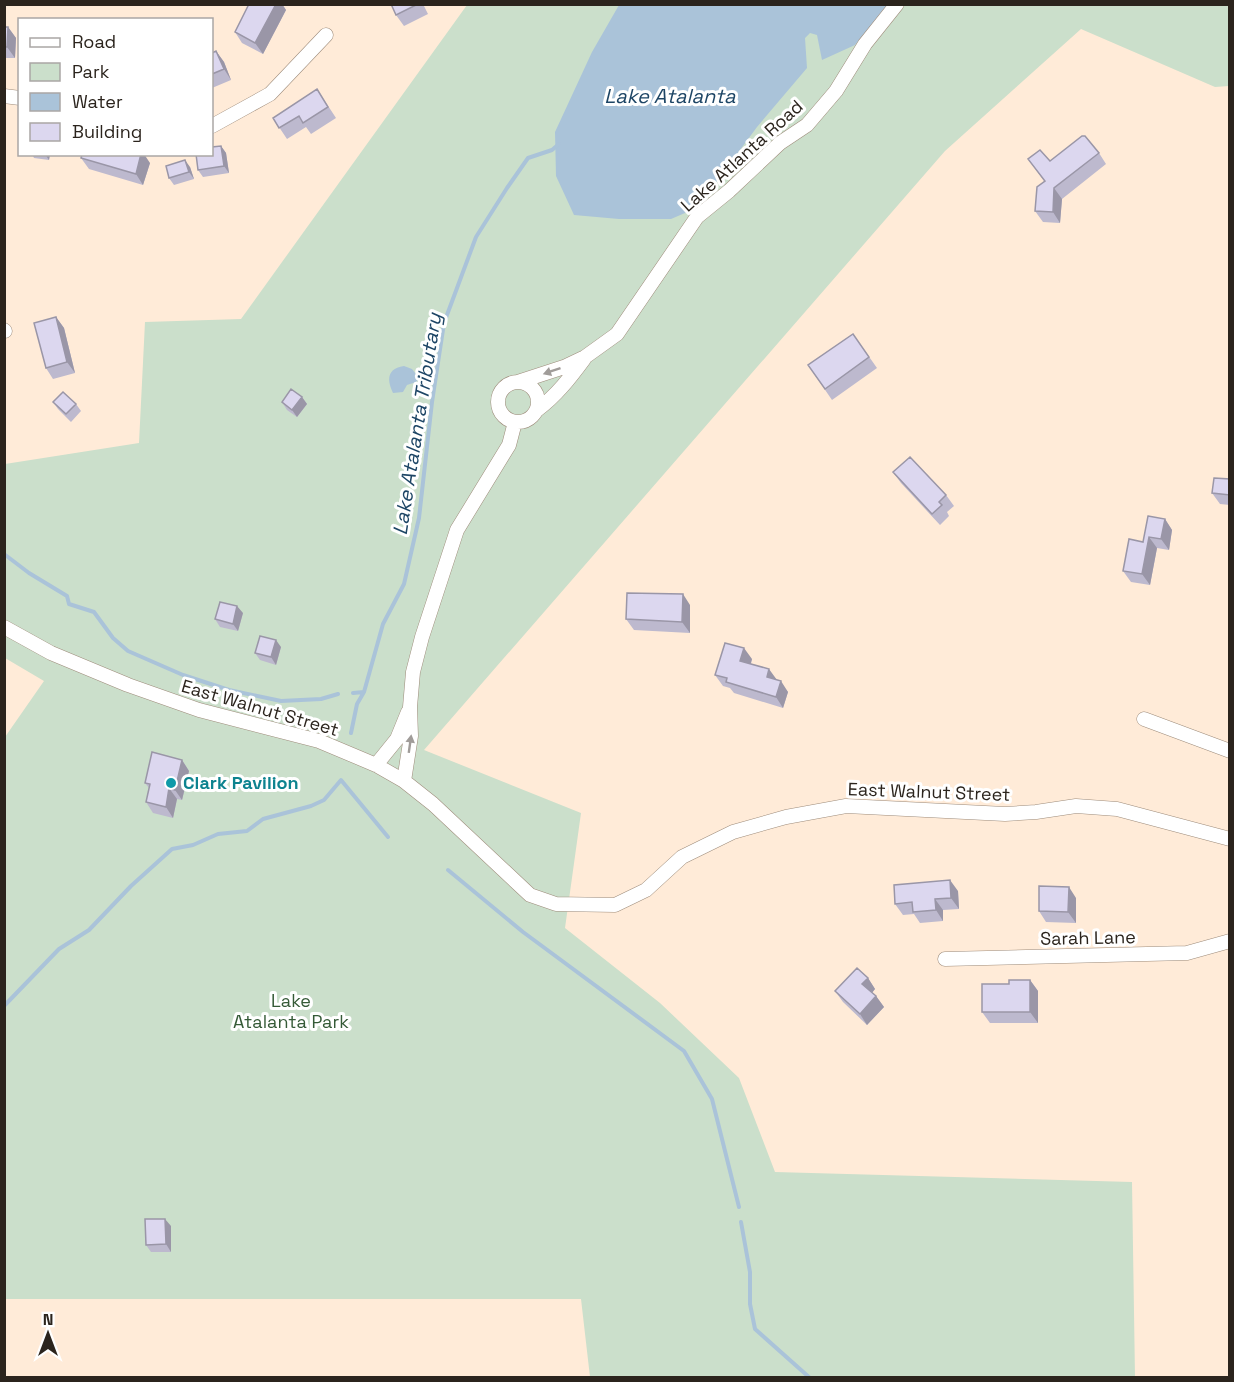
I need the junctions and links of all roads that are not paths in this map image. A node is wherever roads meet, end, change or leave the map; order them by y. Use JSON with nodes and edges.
{"nodes":[{"id":1,"x":897,"y":4,"type":"edge"},
{"id":2,"x":326,"y":34,"type":"dead end"},
{"id":3,"x":213,"y":125,"type":"edge"},
{"id":4,"x":585,"y":357,"type":"junction"},
{"id":5,"x":518,"y":382,"type":"junction"},
{"id":6,"x":537,"y":410,"type":"junction"},
{"id":7,"x":516,"y":422,"type":"junction"},
{"id":8,"x":4,"y":627,"type":"edge"},
{"id":9,"x":410,"y":707,"type":"junction"},
{"id":10,"x":1144,"y":719,"type":"dead end"},
{"id":11,"x":1230,"y":751,"type":"edge"},
{"id":12,"x":376,"y":765,"type":"junction"},
{"id":13,"x":404,"y":781,"type":"junction"},
{"id":14,"x":1230,"y":839,"type":"edge"},
{"id":15,"x":1230,"y":941,"type":"edge"},
{"id":16,"x":945,"y":959,"type":"dead end"}],
"edges":[{"from":1,"to":4,"type":"street","name":"Lake Atlanta Road"},
{"from":2,"to":3,"type":"street"},
{"from":4,"to":5,"type":"street","name":"Lake Atlanta Road","one_way":true},
{"from":4,"to":6,"type":"street","name":"Lake Atlanta Road"},
{"from":5,"to":6,"type":"street"},
{"from":5,"to":7,"type":"street"},
{"from":6,"to":7,"type":"street"},
{"from":7,"to":9,"type":"street"},
{"from":8,"to":12,"type":"street","name":"East Walnut Street"},
{"from":9,"to":12,"type":"street"},
{"from":13,"to":9,"type":"street","one_way":true},
{"from":10,"to":11,"type":"street"},
{"from":12,"to":13,"type":"street","name":"East Walnut Street"},
{"from":13,"to":14,"type":"street","name":"East Walnut Street"},
{"from":15,"to":16,"type":"street","name":"Sarah Lane"}]}
